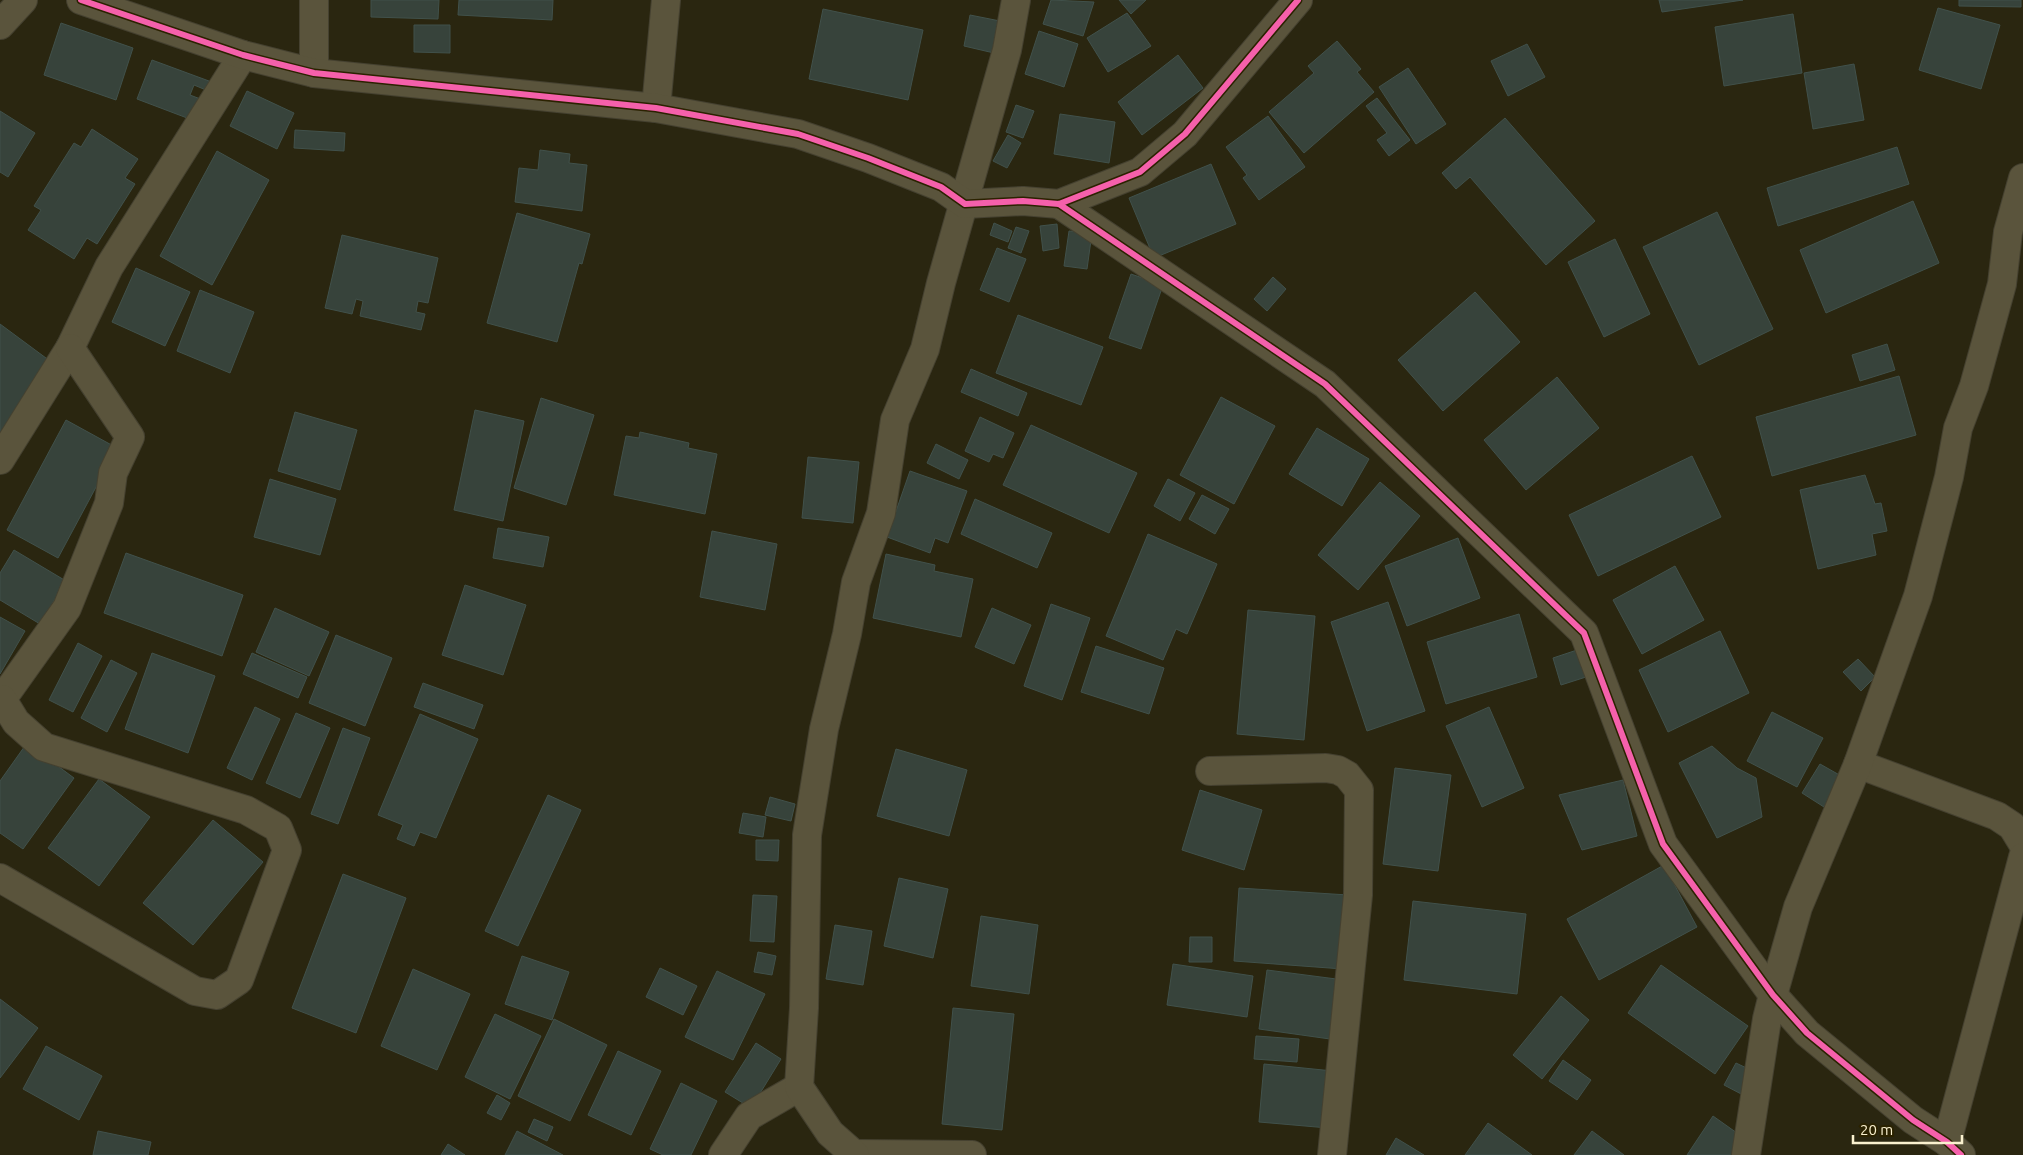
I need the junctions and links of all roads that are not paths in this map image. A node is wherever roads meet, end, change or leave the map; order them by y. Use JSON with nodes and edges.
{"nodes":[{"id":1,"x":23,"y":0,"type":"edge"},
{"id":2,"x":82,"y":0,"type":"edge"},
{"id":3,"x":314,"y":0,"type":"edge"},
{"id":4,"x":666,"y":0,"type":"edge"},
{"id":5,"x":1016,"y":0,"type":"edge"},
{"id":6,"x":1298,"y":0,"type":"edge"},
{"id":7,"x":0,"y":24,"type":"edge"},
{"id":8,"x":243,"y":55,"type":"junction"},
{"id":9,"x":314,"y":73,"type":"junction"},
{"id":10,"x":656,"y":108,"type":"junction"},
{"id":11,"x":2023,"y":178,"type":"edge"},
{"id":12,"x":965,"y":204,"type":"junction"},
{"id":13,"x":1059,"y":204,"type":"junction"},
{"id":14,"x":70,"y":348,"type":"junction"},
{"id":15,"x":0,"y":460,"type":"edge"},
{"id":16,"x":1,"y":700,"type":"edge"},
{"id":17,"x":1858,"y":764,"type":"junction"},
{"id":18,"x":1210,"y":771,"type":"dead end"},
{"id":19,"x":2023,"y":844,"type":"edge"},
{"id":20,"x":2023,"y":857,"type":"edge"},
{"id":21,"x":0,"y":878,"type":"edge"},
{"id":22,"x":1773,"y":995,"type":"junction"},
{"id":23,"x":799,"y":1087,"type":"junction"},
{"id":24,"x":1954,"y":1148,"type":"edge"},
{"id":25,"x":722,"y":1155,"type":"edge"},
{"id":26,"x":855,"y":1155,"type":"edge"},
{"id":27,"x":972,"y":1155,"type":"edge"},
{"id":28,"x":1332,"y":1155,"type":"edge"},
{"id":29,"x":1746,"y":1155,"type":"edge"}],
"edges":[{"from":1,"to":7,"type":"street"},
{"from":2,"to":8,"type":"street"},
{"from":3,"to":9,"type":"street"},
{"from":4,"to":10,"type":"street"},
{"from":5,"to":12,"type":"street"},
{"from":6,"to":13,"type":"street"},
{"from":8,"to":9,"type":"street"},
{"from":8,"to":14,"type":"street"},
{"from":9,"to":10,"type":"street"},
{"from":10,"to":12,"type":"street"},
{"from":11,"to":17,"type":"street"},
{"from":12,"to":13,"type":"street"},
{"from":12,"to":23,"type":"street"},
{"from":13,"to":22,"type":"street"},
{"from":14,"to":15,"type":"street"},
{"from":14,"to":16,"type":"street"},
{"from":16,"to":21,"type":"street"},
{"from":17,"to":19,"type":"street"},
{"from":17,"to":22,"type":"street"},
{"from":18,"to":28,"type":"street"},
{"from":20,"to":24,"type":"street"},
{"from":22,"to":24,"type":"street"},
{"from":22,"to":29,"type":"street"},
{"from":23,"to":25,"type":"street"},
{"from":23,"to":26,"type":"street"},
{"from":26,"to":27,"type":"street"}]}
